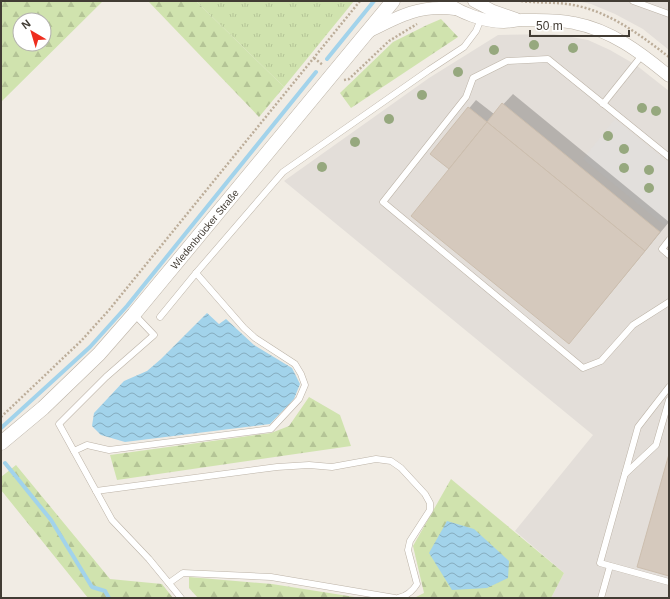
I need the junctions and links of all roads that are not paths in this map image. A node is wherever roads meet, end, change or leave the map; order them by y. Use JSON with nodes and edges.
{"nodes":[{"id":1,"x":393,"y":1,"type":"edge"},
{"id":2,"x":444,"y":1,"type":"edge"},
{"id":3,"x":474,"y":1,"type":"edge"},
{"id":4,"x":633,"y":1,"type":"edge"},
{"id":5,"x":458,"y":10,"type":"junction"},
{"id":6,"x":669,"y":14,"type":"edge"},
{"id":7,"x":481,"y":19,"type":"junction"},
{"id":8,"x":521,"y":20,"type":"junction"},
{"id":9,"x":367,"y":33,"type":"junction"},
{"id":10,"x":643,"y":54,"type":"junction"},
{"id":11,"x":669,"y":76,"type":"edge"},
{"id":12,"x":603,"y":104,"type":"junction"},
{"id":13,"x":669,"y":157,"type":"edge"},
{"id":14,"x":669,"y":240,"type":"edge"},
{"id":15,"x":669,"y":255,"type":"edge"},
{"id":16,"x":196,"y":273,"type":"junction"},
{"id":17,"x":669,"y":302,"type":"edge"},
{"id":18,"x":134,"y":314,"type":"junction"},
{"id":19,"x":160,"y":317,"type":"dead end"},
{"id":20,"x":669,"y":387,"type":"edge"},
{"id":21,"x":669,"y":400,"type":"edge"},
{"id":22,"x":1,"y":443,"type":"edge"},
{"id":23,"x":74,"y":451,"type":"junction"},
{"id":24,"x":625,"y":475,"type":"junction"},
{"id":25,"x":96,"y":491,"type":"junction"},
{"id":26,"x":610,"y":566,"type":"junction"},
{"id":27,"x":669,"y":582,"type":"edge"},
{"id":28,"x":169,"y":583,"type":"junction"},
{"id":29,"x":182,"y":598,"type":"edge"},
{"id":30,"x":396,"y":598,"type":"edge"},
{"id":31,"x":601,"y":598,"type":"edge"}],
"edges":[{"from":1,"to":9,"type":"street","name":"Wiedenbrücker Straße"},
{"from":2,"to":5,"type":"street"},
{"from":3,"to":8,"type":"street"},
{"from":4,"to":6,"type":"lane"},
{"from":5,"to":7,"type":"street"},
{"from":5,"to":9,"type":"street"},
{"from":7,"to":8,"type":"street"},
{"from":7,"to":16,"type":"lane"},
{"from":8,"to":10,"type":"street"},
{"from":9,"to":18,"type":"street","name":"Wiedenbrücker Straße"},
{"from":10,"to":11,"type":"street"},
{"from":10,"to":12,"type":"lane"},
{"from":12,"to":13,"type":"lane"},
{"from":12,"to":17,"type":"lane"},
{"from":14,"to":15,"type":"lane"},
{"from":16,"to":19,"type":"lane"},
{"from":16,"to":23,"type":"lane"},
{"from":18,"to":22,"type":"street","name":"Wiedenbrücker Straße"},
{"from":18,"to":23,"type":"lane"},
{"from":20,"to":24,"type":"lane"},
{"from":21,"to":24,"type":"lane"},
{"from":23,"to":25,"type":"lane"},
{"from":24,"to":26,"type":"lane"},
{"from":25,"to":28,"type":"lane"},
{"from":25,"to":30,"type":"lane"},
{"from":26,"to":27,"type":"lane"},
{"from":26,"to":31,"type":"lane"},
{"from":28,"to":29,"type":"lane"},
{"from":28,"to":30,"type":"lane"}]}
